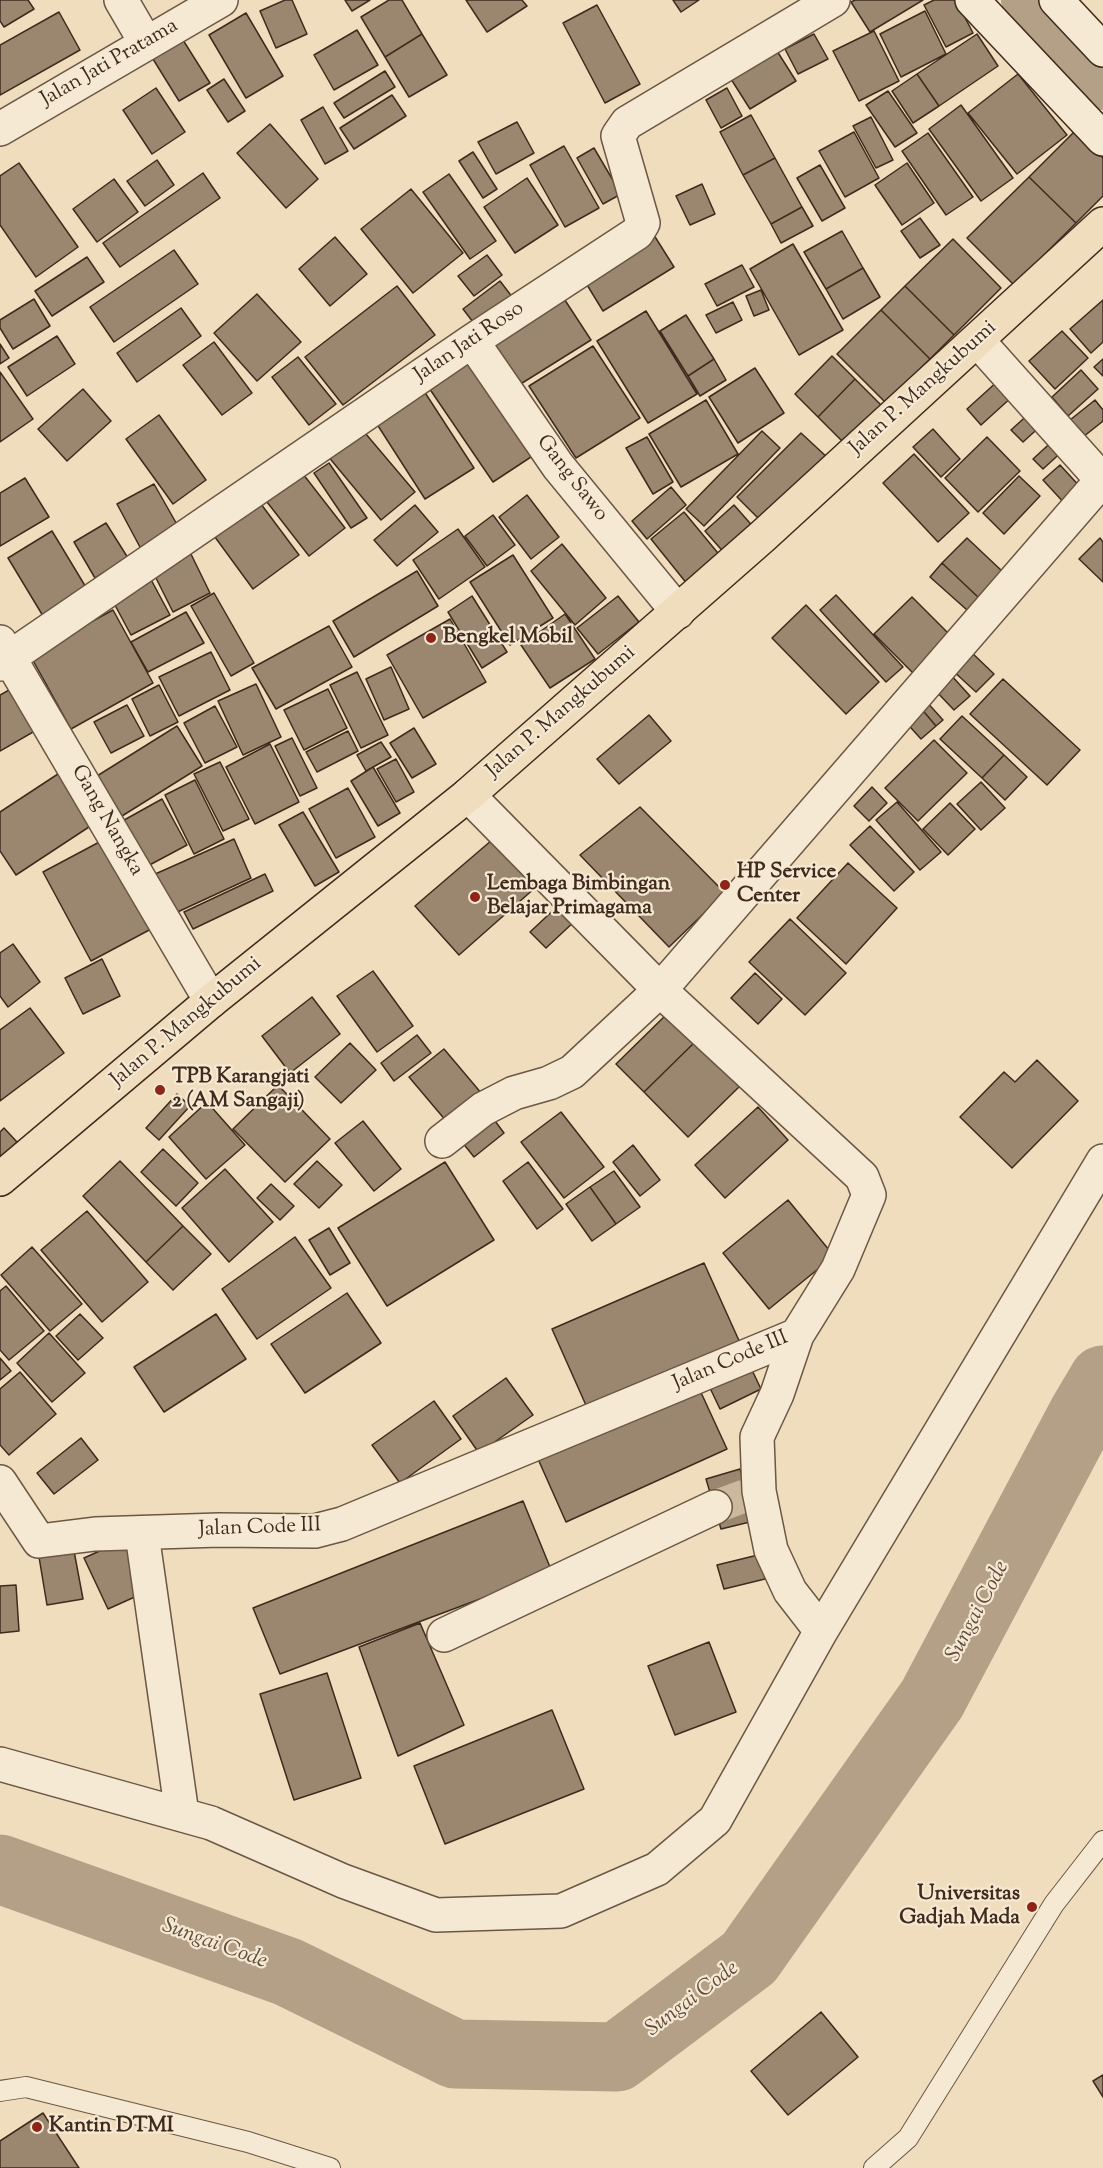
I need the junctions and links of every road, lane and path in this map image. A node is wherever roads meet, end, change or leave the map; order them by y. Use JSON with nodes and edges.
{"nodes":[{"id":1,"x":121,"y":0,"type":"edge"},
{"id":2,"x":221,"y":0,"type":"edge"},
{"id":3,"x":833,"y":0,"type":"edge"},
{"id":4,"x":972,"y":0,"type":"edge"},
{"id":5,"x":1056,"y":0,"type":"edge"},
{"id":6,"x":146,"y":43,"type":"junction"},
{"id":7,"x":1103,"y":50,"type":"edge"},
{"id":8,"x":0,"y":129,"type":"edge"},
{"id":9,"x":1103,"y":139,"type":"edge"},
{"id":10,"x":1103,"y":224,"type":"edge"},
{"id":11,"x":977,"y":340,"type":"junction"},
{"id":12,"x":472,"y":341,"type":"junction"},
{"id":13,"x":1103,"y":481,"type":"edge"},
{"id":14,"x":678,"y":612,"type":"junction"},
{"id":15,"x":3,"y":655,"type":"edge"},
{"id":16,"x":468,"y":795,"type":"junction"},
{"id":17,"x":660,"y":990,"type":"junction"},
{"id":18,"x":211,"y":1001,"type":"junction"},
{"id":19,"x":442,"y":1141,"type":"dead end"},
{"id":20,"x":1103,"y":1161,"type":"edge"},
{"id":21,"x":0,"y":1179,"type":"edge"},
{"id":22,"x":797,"y":1335,"type":"junction"},
{"id":23,"x":0,"y":1482,"type":"edge"},
{"id":24,"x":715,"y":1507,"type":"tunnel mouth"},
{"id":25,"x":142,"y":1534,"type":"junction"},
{"id":26,"x":821,"y":1631,"type":"junction"},
{"id":27,"x":444,"y":1635,"type":"dead end"},
{"id":28,"x":0,"y":1764,"type":"edge"},
{"id":29,"x":182,"y":1814,"type":"junction"},
{"id":30,"x":1103,"y":1841,"type":"edge"},
{"id":31,"x":0,"y":2091,"type":"edge"},
{"id":32,"x":330,"y":2168,"type":"edge"},
{"id":33,"x":874,"y":2168,"type":"edge"}],
"edges":[{"from":1,"to":6,"type":"street"},
{"from":2,"to":6,"type":"street","name":"Jalan Jati Pratama"},
{"from":3,"to":12,"type":"street","name":"Jalan Jati Roso"},
{"from":4,"to":9,"type":"street"},
{"from":5,"to":7,"type":"street"},
{"from":6,"to":8,"type":"street","name":"Jalan Jati Pratama"},
{"from":10,"to":11,"type":"main road","name":"Jalan P. Mangkubumi"},
{"from":11,"to":13,"type":"street"},
{"from":11,"to":14,"type":"main road","name":"Jalan P. Mangkubumi"},
{"from":12,"to":14,"type":"street","name":"Gang Sawo"},
{"from":12,"to":15,"type":"street","name":"Jalan Jati Roso"},
{"from":13,"to":17,"type":"street"},
{"from":14,"to":16,"type":"main road","name":"Jalan P. Mangkubumi"},
{"from":15,"to":18,"type":"street","name":"Gang Nangka"},
{"from":16,"to":17,"type":"street","name":"Jalan Code III"},
{"from":16,"to":18,"type":"main road","name":"Jalan P. Mangkubumi"},
{"from":17,"to":19,"type":"street"},
{"from":17,"to":22,"type":"street","name":"Jalan Code III"},
{"from":18,"to":21,"type":"main road","name":"Jalan P. Mangkubumi"},
{"from":20,"to":26,"type":"street"},
{"from":22,"to":25,"type":"street","name":"Jalan Code III"},
{"from":22,"to":26,"type":"street"},
{"from":23,"to":25,"type":"street","name":"Jalan Code III"},
{"from":24,"to":27,"type":"street"},
{"from":25,"to":29,"type":"street"},
{"from":26,"to":29,"type":"street"},
{"from":28,"to":29,"type":"street"},
{"from":30,"to":33,"type":"lane"},
{"from":31,"to":32,"type":"lane"}]}
